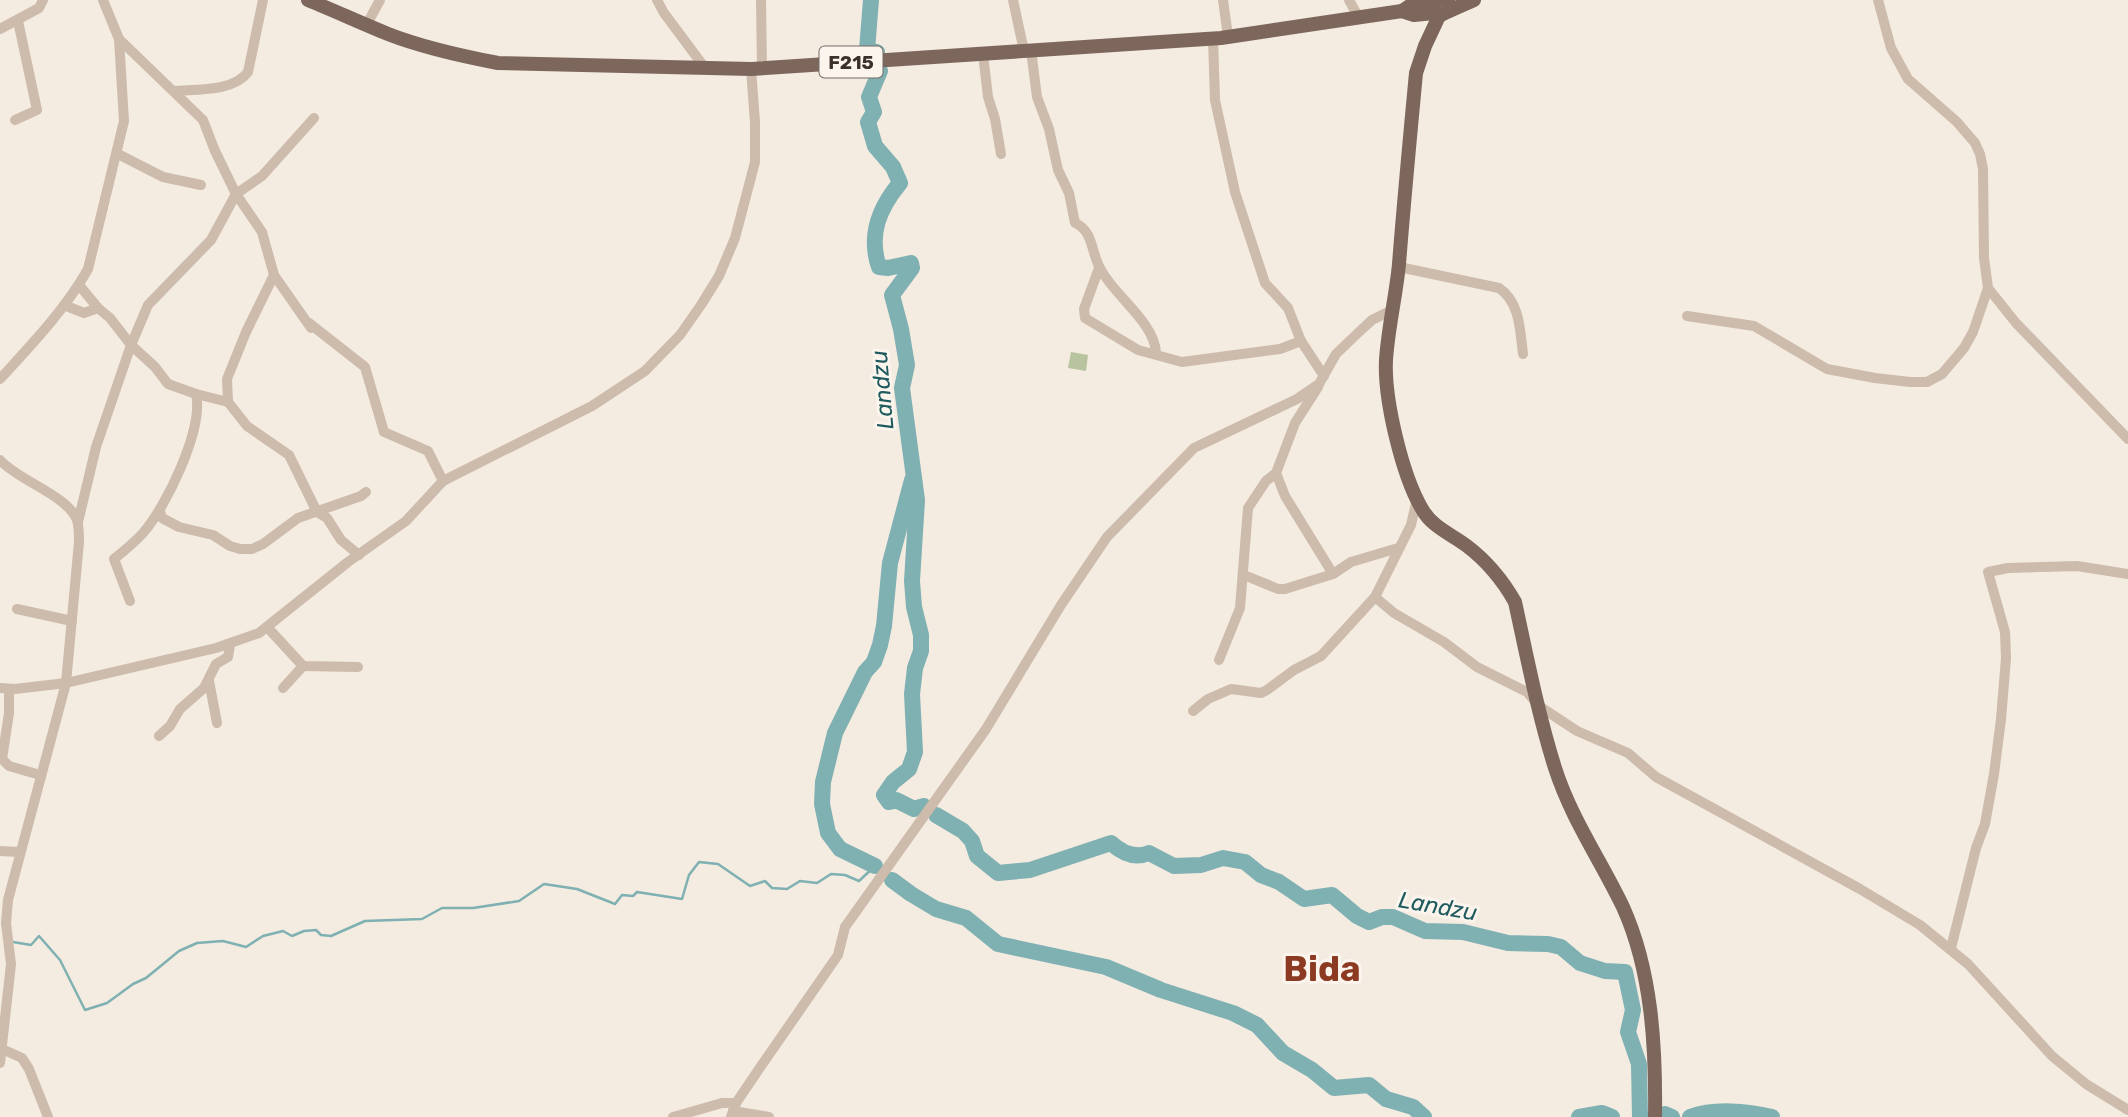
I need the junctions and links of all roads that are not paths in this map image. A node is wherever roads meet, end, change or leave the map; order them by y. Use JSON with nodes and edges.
{"nodes":[{"id":1,"x":43,"y":0,"type":"edge"},
{"id":2,"x":103,"y":0,"type":"edge"},
{"id":3,"x":263,"y":0,"type":"edge"},
{"id":4,"x":309,"y":0,"type":"edge"},
{"id":5,"x":380,"y":0,"type":"edge"},
{"id":6,"x":657,"y":0,"type":"edge"},
{"id":7,"x":761,"y":0,"type":"edge"},
{"id":8,"x":1013,"y":0,"type":"edge"},
{"id":9,"x":1223,"y":0,"type":"edge"},
{"id":10,"x":1349,"y":0,"type":"edge"},
{"id":11,"x":1474,"y":0,"type":"edge"},
{"id":12,"x":1878,"y":0,"type":"edge"},
{"id":13,"x":1442,"y":6,"type":"edge"},
{"id":14,"x":1359,"y":18,"type":"junction"},
{"id":15,"x":18,"y":21,"type":"junction"},
{"id":16,"x":367,"y":24,"type":"junction"},
{"id":17,"x":0,"y":29,"type":"edge"},
{"id":18,"x":1228,"y":36,"type":"junction"},
{"id":19,"x":1213,"y":38,"type":"junction"},
{"id":20,"x":119,"y":39,"type":"junction"},
{"id":21,"x":1028,"y":50,"type":"junction"},
{"id":22,"x":983,"y":54,"type":"junction"},
{"id":23,"x":705,"y":68,"type":"junction"},
{"id":24,"x":757,"y":68,"type":"junction"},
{"id":25,"x":174,"y":91,"type":"junction"},
{"id":26,"x":313,"y":118,"type":"dead end"},
{"id":27,"x":15,"y":120,"type":"dead end"},
{"id":28,"x":118,"y":154,"type":"junction"},
{"id":29,"x":1001,"y":154,"type":"dead end"},
{"id":30,"x":201,"y":184,"type":"dead end"},
{"id":31,"x":236,"y":194,"type":"junction"},
{"id":32,"x":1399,"y":267,"type":"junction"},
{"id":33,"x":1099,"y":268,"type":"junction"},
{"id":34,"x":274,"y":275,"type":"junction"},
{"id":35,"x":79,"y":285,"type":"junction"},
{"id":36,"x":1988,"y":288,"type":"junction"},
{"id":37,"x":64,"y":304,"type":"junction"},
{"id":38,"x":98,"y":308,"type":"junction"},
{"id":39,"x":1394,"y":309,"type":"junction"},
{"id":40,"x":1687,"y":316,"type":"dead end"},
{"id":41,"x":1301,"y":341,"type":"junction"},
{"id":42,"x":131,"y":345,"type":"junction"},
{"id":43,"x":1156,"y":353,"type":"junction"},
{"id":44,"x":1524,"y":354,"type":"dead end"},
{"id":45,"x":0,"y":379,"type":"edge"},
{"id":46,"x":1321,"y":380,"type":"junction"},
{"id":47,"x":196,"y":394,"type":"junction"},
{"id":48,"x":228,"y":402,"type":"junction"},
{"id":49,"x":2128,"y":439,"type":"edge"},
{"id":50,"x":1,"y":464,"type":"edge"},
{"id":51,"x":1276,"y":473,"type":"junction"},
{"id":52,"x":443,"y":481,"type":"junction"},
{"id":53,"x":366,"y":492,"type":"dead end"},
{"id":54,"x":1417,"y":499,"type":"junction"},
{"id":55,"x":160,"y":511,"type":"junction"},
{"id":56,"x":317,"y":512,"type":"junction"},
{"id":57,"x":78,"y":522,"type":"junction"},
{"id":58,"x":1398,"y":548,"type":"junction"},
{"id":59,"x":359,"y":555,"type":"junction"},
{"id":60,"x":1333,"y":574,"type":"junction"},
{"id":61,"x":2128,"y":574,"type":"edge"},
{"id":62,"x":1244,"y":575,"type":"junction"},
{"id":63,"x":1375,"y":597,"type":"junction"},
{"id":64,"x":130,"y":601,"type":"dead end"},
{"id":65,"x":17,"y":609,"type":"dead end"},
{"id":66,"x":72,"y":621,"type":"junction"},
{"id":67,"x":268,"y":628,"type":"junction"},
{"id":68,"x":230,"y":645,"type":"junction"},
{"id":69,"x":1219,"y":660,"type":"dead end"},
{"id":70,"x":303,"y":666,"type":"junction"},
{"id":71,"x":358,"y":667,"type":"dead end"},
{"id":72,"x":209,"y":681,"type":"junction"},
{"id":73,"x":66,"y":683,"type":"junction"},
{"id":74,"x":283,"y":688,"type":"dead end"},
{"id":75,"x":5,"y":689,"type":"edge"},
{"id":76,"x":1539,"y":706,"type":"junction"},
{"id":77,"x":1193,"y":711,"type":"dead end"},
{"id":78,"x":217,"y":723,"type":"dead end"},
{"id":79,"x":159,"y":736,"type":"dead end"},
{"id":80,"x":40,"y":775,"type":"junction"},
{"id":81,"x":0,"y":851,"type":"edge"},
{"id":82,"x":20,"y":852,"type":"junction"},
{"id":83,"x":1951,"y":948,"type":"junction"},
{"id":84,"x":2,"y":1049,"type":"junction"},
{"id":85,"x":0,"y":1063,"type":"edge"},
{"id":86,"x":733,"y":1110,"type":"edge"},
{"id":87,"x":2128,"y":1110,"type":"edge"},
{"id":88,"x":48,"y":1117,"type":"edge"},
{"id":89,"x":673,"y":1117,"type":"edge"},
{"id":90,"x":769,"y":1117,"type":"edge"},
{"id":91,"x":1655,"y":1117,"type":"edge"}],
"edges":[{"from":1,"to":15,"type":"street"},
{"from":2,"to":20,"type":"street"},
{"from":3,"to":25,"type":"street"},
{"from":4,"to":16,"type":"main road","number":"F215"},
{"from":5,"to":16,"type":"street"},
{"from":6,"to":23,"type":"street"},
{"from":7,"to":24,"type":"street"},
{"from":8,"to":21,"type":"street"},
{"from":9,"to":18,"type":"street"},
{"from":10,"to":14,"type":"street"},
{"from":11,"to":13,"type":"main road","number":"F215"},
{"from":12,"to":36,"type":"street"},
{"from":13,"to":14,"type":"main road","number":"F215"},
{"from":13,"to":32,"type":"main road"},
{"from":14,"to":18,"type":"main road","number":"F215"},
{"from":15,"to":17,"type":"street"},
{"from":15,"to":27,"type":"street"},
{"from":16,"to":23,"type":"main road","number":"F215"},
{"from":18,"to":19,"type":"main road","number":"F215"},
{"from":19,"to":21,"type":"main road","number":"F215"},
{"from":19,"to":41,"type":"street"},
{"from":20,"to":25,"type":"street"},
{"from":20,"to":28,"type":"street"},
{"from":21,"to":22,"type":"main road","number":"F215"},
{"from":21,"to":33,"type":"street"},
{"from":22,"to":24,"type":"main road","number":"F215"},
{"from":22,"to":29,"type":"street"},
{"from":23,"to":24,"type":"main road","number":"F215"},
{"from":24,"to":52,"type":"street"},
{"from":25,"to":31,"type":"street"},
{"from":26,"to":31,"type":"street"},
{"from":28,"to":30,"type":"street"},
{"from":28,"to":35,"type":"street"},
{"from":31,"to":34,"type":"street"},
{"from":31,"to":42,"type":"street"},
{"from":32,"to":39,"type":"main road"},
{"from":32,"to":44,"type":"street"},
{"from":33,"to":43,"type":"street"},
{"from":33,"to":43,"type":"street"},
{"from":34,"to":48,"type":"street"},
{"from":34,"to":52,"type":"street"},
{"from":35,"to":37,"type":"street"},
{"from":35,"to":38,"type":"street"},
{"from":36,"to":40,"type":"street"},
{"from":36,"to":49,"type":"street"},
{"from":37,"to":38,"type":"street"},
{"from":37,"to":45,"type":"street"},
{"from":38,"to":42,"type":"street"},
{"from":39,"to":46,"type":"street"},
{"from":39,"to":54,"type":"main road"},
{"from":41,"to":43,"type":"street"},
{"from":41,"to":46,"type":"street"},
{"from":42,"to":47,"type":"street"},
{"from":42,"to":57,"type":"street"},
{"from":46,"to":51,"type":"street"},
{"from":46,"to":86,"type":"street"},
{"from":47,"to":48,"type":"street"},
{"from":47,"to":55,"type":"street"},
{"from":48,"to":56,"type":"street"},
{"from":50,"to":57,"type":"street"},
{"from":51,"to":60,"type":"street"},
{"from":51,"to":62,"type":"street"},
{"from":52,"to":59,"type":"street"},
{"from":53,"to":56,"type":"street"},
{"from":54,"to":58,"type":"street"},
{"from":54,"to":76,"type":"main road"},
{"from":55,"to":56,"type":"street"},
{"from":55,"to":64,"type":"street"},
{"from":56,"to":59,"type":"street"},
{"from":57,"to":66,"type":"street"},
{"from":58,"to":60,"type":"street"},
{"from":58,"to":63,"type":"street"},
{"from":59,"to":67,"type":"street"},
{"from":60,"to":62,"type":"street"},
{"from":61,"to":83,"type":"street"},
{"from":62,"to":69,"type":"street"},
{"from":63,"to":76,"type":"street"},
{"from":63,"to":77,"type":"street"},
{"from":65,"to":66,"type":"street"},
{"from":66,"to":73,"type":"street"},
{"from":67,"to":68,"type":"street"},
{"from":67,"to":70,"type":"street"},
{"from":68,"to":72,"type":"street"},
{"from":68,"to":73,"type":"street"},
{"from":70,"to":71,"type":"street"},
{"from":70,"to":74,"type":"street"},
{"from":72,"to":78,"type":"street"},
{"from":72,"to":79,"type":"street"},
{"from":73,"to":75,"type":"street"},
{"from":73,"to":80,"type":"street"},
{"from":75,"to":80,"type":"street"},
{"from":76,"to":83,"type":"street"},
{"from":76,"to":91,"type":"main road"},
{"from":80,"to":82,"type":"street"},
{"from":81,"to":82,"type":"street"},
{"from":82,"to":84,"type":"street"},
{"from":83,"to":87,"type":"street"},
{"from":84,"to":85,"type":"street"},
{"from":84,"to":88,"type":"street"},
{"from":86,"to":89,"type":"street"},
{"from":86,"to":90,"type":"street"}]}
